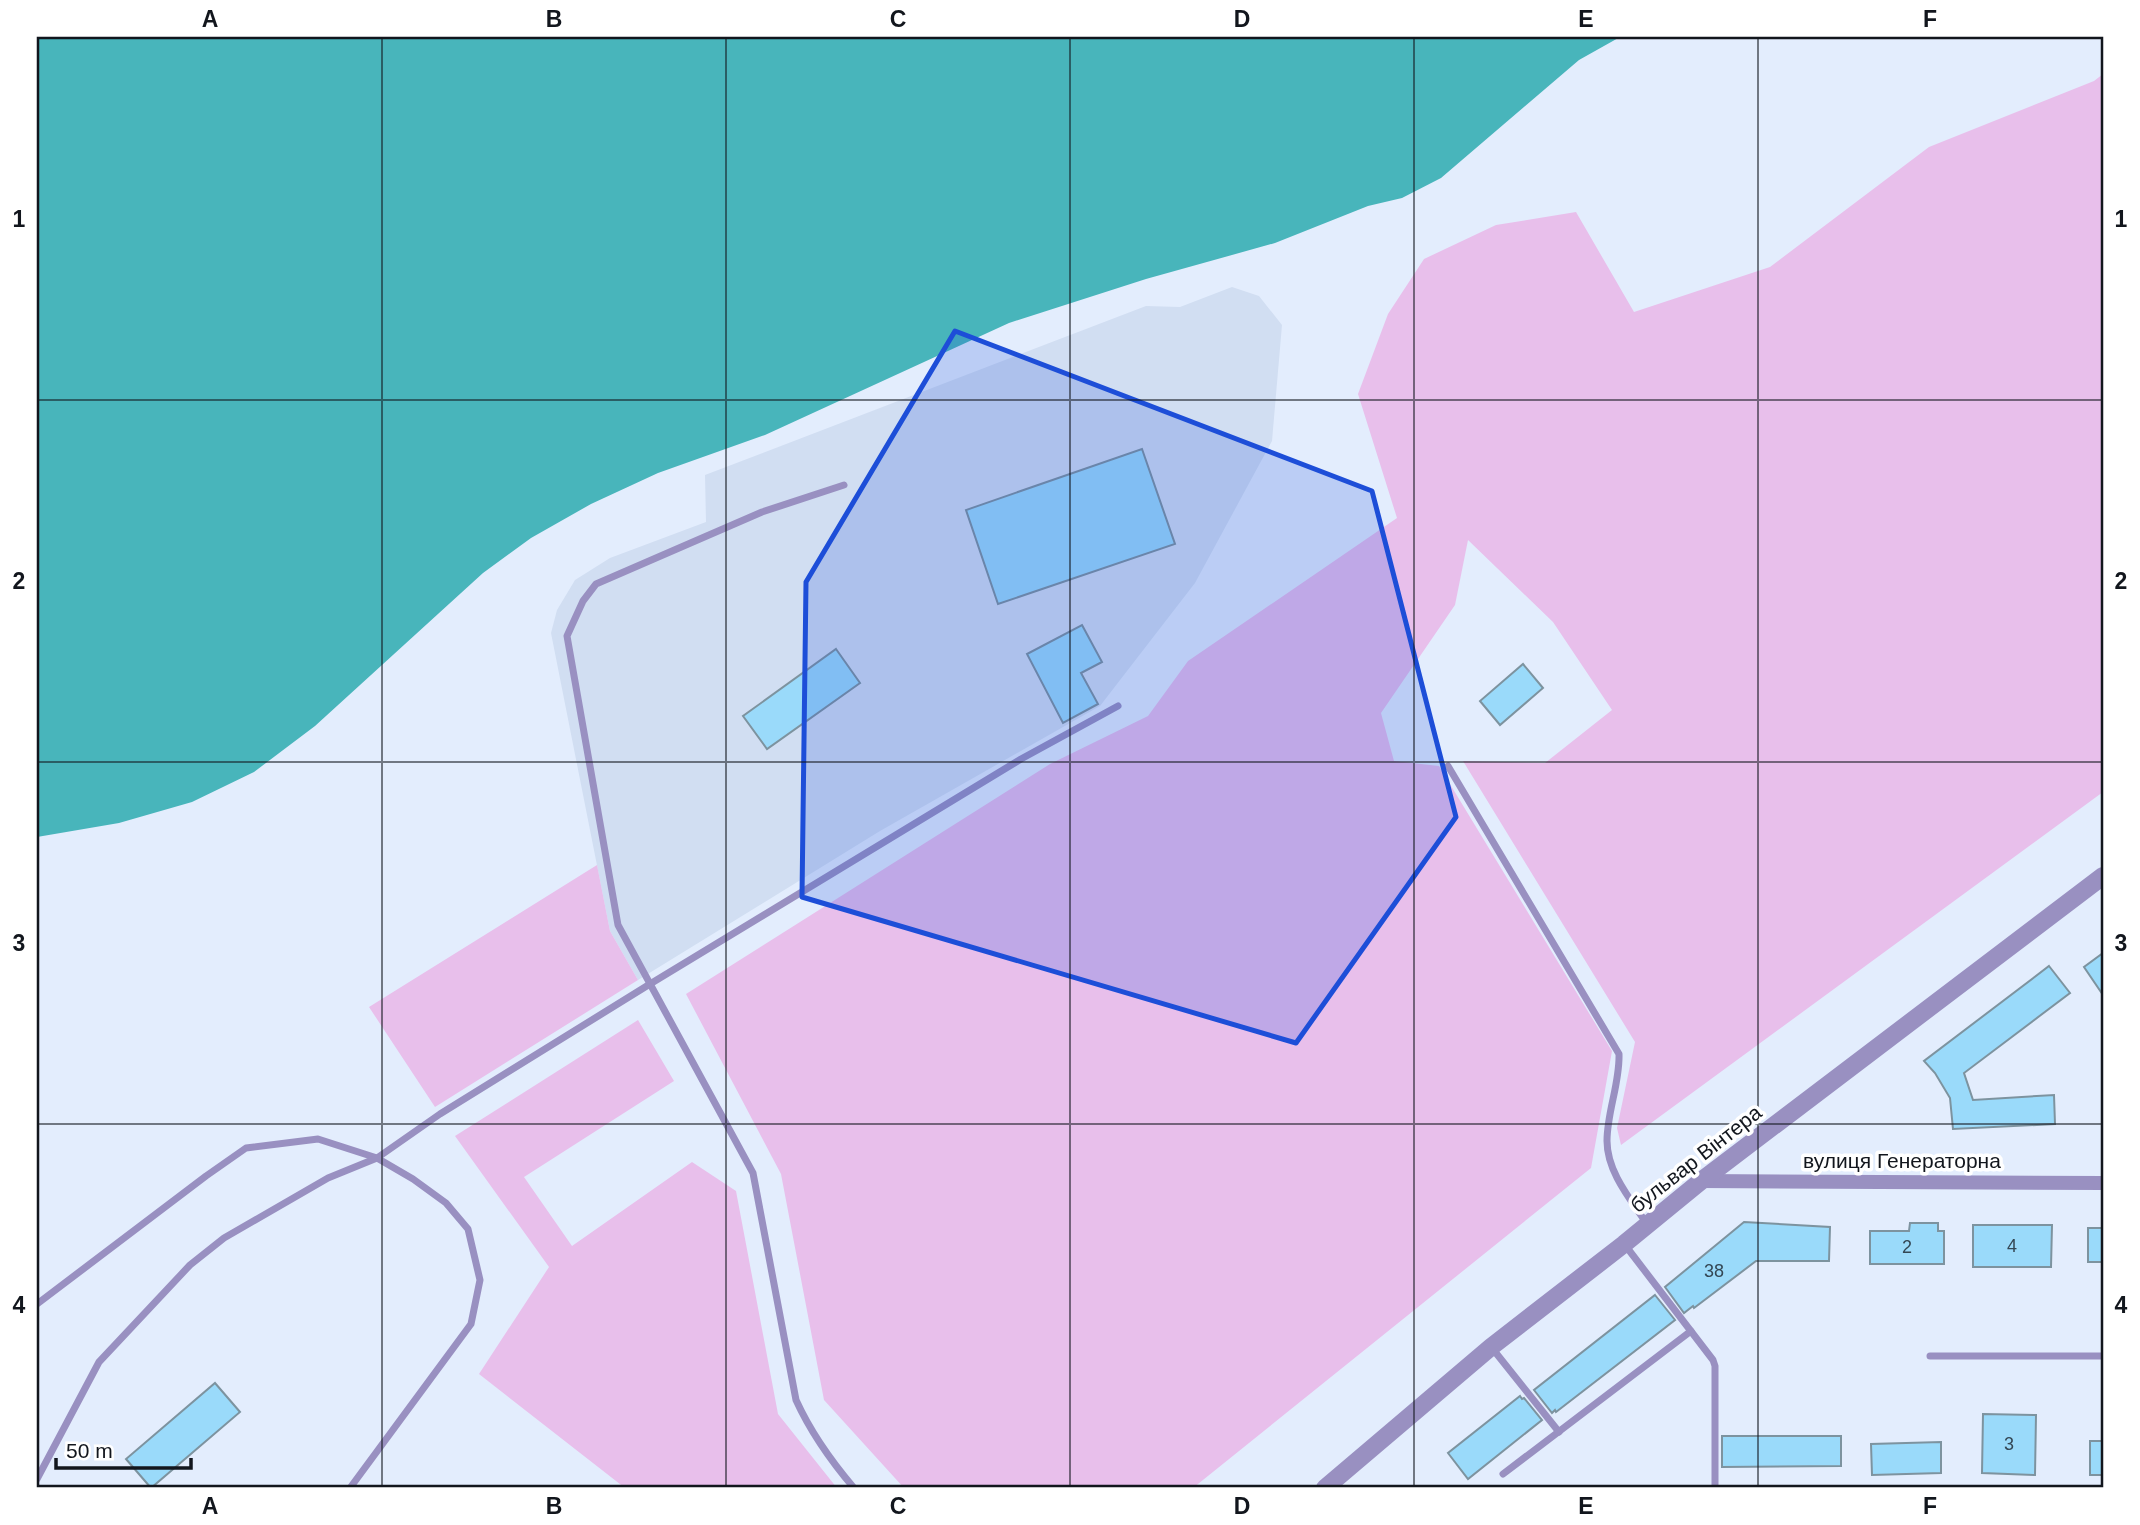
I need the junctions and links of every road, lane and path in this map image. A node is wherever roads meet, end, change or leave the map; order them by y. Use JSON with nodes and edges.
{"nodes":[{"id":1,"x":844,"y":485,"type":"dead end"},
{"id":2,"x":1118,"y":706,"type":"dead end"},
{"id":3,"x":1448,"y":766,"type":"dead end"},
{"id":4,"x":2103,"y":876,"type":"edge"},
{"id":5,"x":650,"y":984,"type":"junction"},
{"id":6,"x":377,"y":1158,"type":"junction"},
{"id":7,"x":1701,"y":1181,"type":"junction"},
{"id":8,"x":2103,"y":1183,"type":"edge"},
{"id":9,"x":1648,"y":1225,"type":"junction"},
{"id":10,"x":1624,"y":1244,"type":"junction"},
{"id":11,"x":38,"y":1304,"type":"edge"},
{"id":12,"x":1691,"y":1331,"type":"junction"},
{"id":13,"x":1491,"y":1347,"type":"junction"},
{"id":14,"x":1930,"y":1356,"type":"dead end"},
{"id":15,"x":2103,"y":1356,"type":"edge"},
{"id":16,"x":1559,"y":1432,"type":"junction"},
{"id":17,"x":1503,"y":1475,"type":"dead end"},
{"id":18,"x":37,"y":1479,"type":"edge"},
{"id":19,"x":350,"y":1488,"type":"edge"},
{"id":20,"x":854,"y":1488,"type":"edge"},
{"id":21,"x":1325,"y":1488,"type":"edge"},
{"id":22,"x":1715,"y":1488,"type":"edge"}],
"edges":[{"from":1,"to":5,"type":"lane"},
{"from":2,"to":5,"type":"lane"},
{"from":3,"to":9,"type":"lane"},
{"from":4,"to":7,"type":"street","name":"бульвар Вінтера"},
{"from":5,"to":6,"type":"lane"},
{"from":5,"to":20,"type":"lane"},
{"from":6,"to":11,"type":"lane"},
{"from":6,"to":18,"type":"lane"},
{"from":6,"to":19,"type":"lane"},
{"from":7,"to":8,"type":"street","name":"вулиця Генераторна"},
{"from":7,"to":9,"type":"street","name":"бульвар Вінтера"},
{"from":9,"to":10,"type":"street","name":"бульвар Вінтера"},
{"from":10,"to":12,"type":"lane"},
{"from":10,"to":13,"type":"street","name":"бульвар Вінтера"},
{"from":12,"to":16,"type":"lane"},
{"from":12,"to":22,"type":"lane"},
{"from":13,"to":16,"type":"lane"},
{"from":13,"to":21,"type":"street","name":"бульвар Вінтера"},
{"from":14,"to":15,"type":"lane"},
{"from":16,"to":17,"type":"lane"}]}
